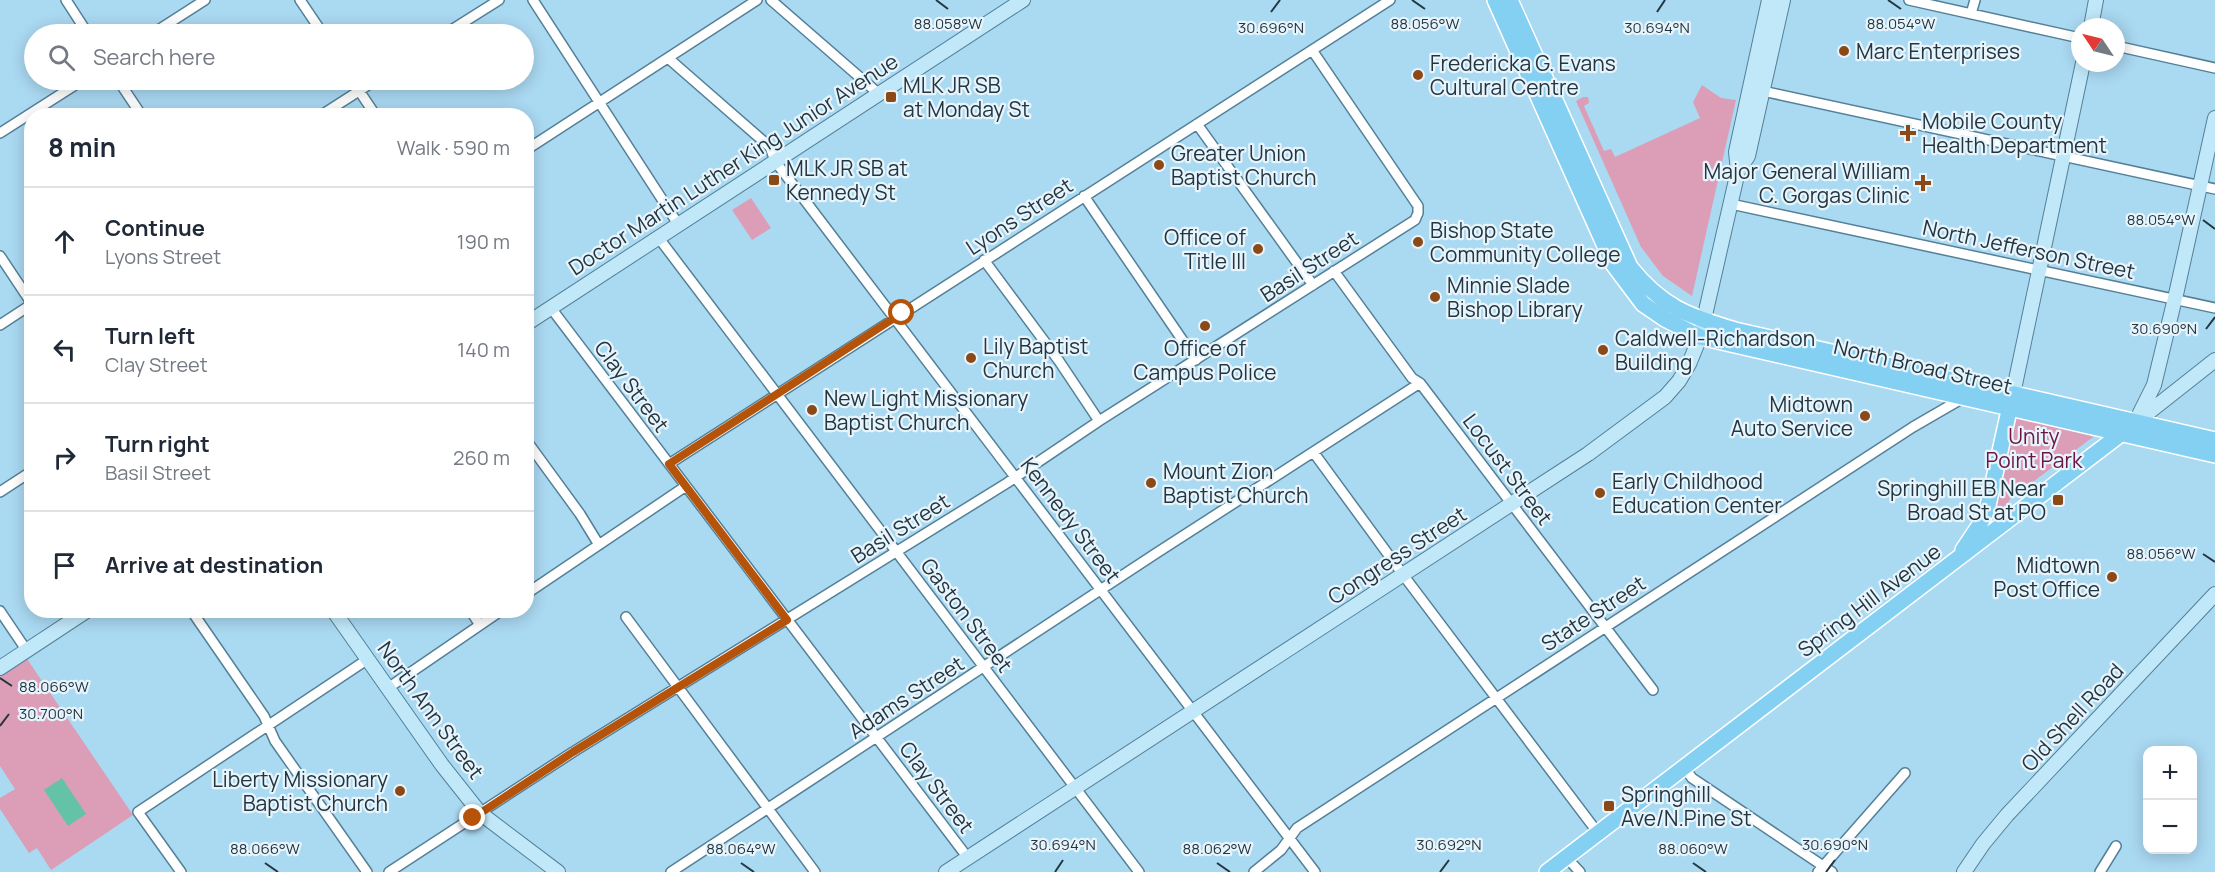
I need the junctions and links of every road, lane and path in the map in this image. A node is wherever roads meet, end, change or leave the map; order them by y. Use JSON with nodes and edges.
{"nodes":[{"id":1,"x":66,"y":0,"type":"edge"},
{"id":2,"x":205,"y":0,"type":"edge"},
{"id":3,"x":300,"y":0,"type":"edge"},
{"id":4,"x":499,"y":0,"type":"edge"},
{"id":5,"x":533,"y":0,"type":"edge"},
{"id":6,"x":757,"y":0,"type":"edge"},
{"id":7,"x":771,"y":0,"type":"edge"},
{"id":8,"x":1023,"y":0,"type":"edge"},
{"id":9,"x":1390,"y":0,"type":"edge"},
{"id":10,"x":1495,"y":0,"type":"edge"},
{"id":11,"x":1510,"y":0,"type":"edge"},
{"id":12,"x":1769,"y":0,"type":"edge"},
{"id":13,"x":1783,"y":0,"type":"edge"},
{"id":14,"x":1909,"y":0,"type":"edge"},
{"id":15,"x":1975,"y":0,"type":"edge"},
{"id":16,"x":2096,"y":0,"type":"edge"},
{"id":17,"x":1971,"y":14,"type":"junction"},
{"id":18,"x":2093,"y":18,"type":"edge"},
{"id":19,"x":82,"y":24,"type":"edge"},
{"id":20,"x":168,"y":24,"type":"edge"},
{"id":21,"x":316,"y":24,"type":"edge"},
{"id":22,"x":461,"y":24,"type":"edge"},
{"id":23,"x":2071,"y":36,"type":"edge"},
{"id":24,"x":2125,"y":48,"type":"edge"},
{"id":25,"x":1312,"y":50,"type":"junction"},
{"id":26,"x":668,"y":58,"type":"junction"},
{"id":27,"x":2215,"y":68,"type":"edge"},
{"id":28,"x":2081,"y":72,"type":"edge"},
{"id":29,"x":67,"y":90,"type":"edge"},
{"id":30,"x":125,"y":90,"type":"edge"},
{"id":31,"x":359,"y":90,"type":"joint"},
{"id":32,"x":1756,"y":90,"type":"junction"},
{"id":33,"x":879,"y":94,"type":"junction"},
{"id":34,"x":599,"y":103,"type":"junction"},
{"id":35,"x":39,"y":108,"type":"edge"},
{"id":36,"x":137,"y":108,"type":"edge"},
{"id":37,"x":332,"y":108,"type":"edge"},
{"id":38,"x":371,"y":108,"type":"edge"},
{"id":39,"x":24,"y":118,"type":"edge"},
{"id":40,"x":2215,"y":118,"type":"edge"},
{"id":41,"x":1197,"y":124,"type":"junction"},
{"id":42,"x":0,"y":133,"type":"edge"},
{"id":43,"x":534,"y":145,"type":"edge"},
{"id":44,"x":2063,"y":157,"type":"junction"},
{"id":45,"x":775,"y":162,"type":"junction"},
{"id":46,"x":2200,"y":186,"type":"junction"},
{"id":47,"x":2215,"y":189,"type":"edge"},
{"id":48,"x":1084,"y":196,"type":"junction"},
{"id":49,"x":1731,"y":204,"type":"junction"},
{"id":50,"x":678,"y":224,"type":"junction"},
{"id":51,"x":658,"y":237,"type":"junction"},
{"id":52,"x":0,"y":256,"type":"edge"},
{"id":53,"x":984,"y":260,"type":"junction"},
{"id":54,"x":2039,"y":270,"type":"junction"},
{"id":55,"x":1334,"y":271,"type":"junction"},
{"id":56,"x":1313,"y":285,"type":"junction"},
{"id":57,"x":24,"y":292,"type":"edge"},
{"id":58,"x":2175,"y":299,"type":"junction"},
{"id":59,"x":551,"y":308,"type":"junction"},
{"id":60,"x":2215,"y":308,"type":"edge"},
{"id":61,"x":24,"y":309,"type":"edge"},
{"id":62,"x":895,"y":317,"type":"junction"},
{"id":63,"x":534,"y":319,"type":"edge"},
{"id":64,"x":1703,"y":321,"type":"junction"},
{"id":65,"x":0,"y":325,"type":"edge"},
{"id":66,"x":1700,"y":337,"type":"junction"},
{"id":67,"x":1196,"y":360,"type":"junction"},
{"id":68,"x":2215,"y":360,"type":"edge"},
{"id":69,"x":1420,"y":383,"type":"junction"},
{"id":70,"x":775,"y":394,"type":"junction"},
{"id":71,"x":1963,"y":398,"type":"junction"},
{"id":72,"x":2011,"y":401,"type":"junction"},
{"id":73,"x":1099,"y":421,"type":"junction"},
{"id":74,"x":2135,"y":423,"type":"junction"},
{"id":75,"x":2122,"y":434,"type":"junction"},
{"id":76,"x":2215,"y":440,"type":"edge"},
{"id":77,"x":534,"y":451,"type":"edge"},
{"id":78,"x":1314,"y":453,"type":"junction"},
{"id":79,"x":2215,"y":455,"type":"edge"},
{"id":80,"x":669,"y":464,"type":"junction"},
{"id":81,"x":24,"y":476,"type":"edge"},
{"id":82,"x":1016,"y":477,"type":"junction"},
{"id":83,"x":686,"y":486,"type":"junction"},
{"id":84,"x":0,"y":492,"type":"edge"},
{"id":85,"x":1512,"y":504,"type":"junction"},
{"id":86,"x":599,"y":546,"type":"junction"},
{"id":87,"x":896,"y":552,"type":"junction"},
{"id":88,"x":1957,"y":560,"type":"junction"},
{"id":89,"x":1404,"y":576,"type":"junction"},
{"id":90,"x":534,"y":589,"type":"edge"},
{"id":91,"x":1101,"y":590,"type":"junction"},
{"id":92,"x":2215,"y":594,"type":"edge"},
{"id":93,"x":0,"y":611,"type":"edge"},
{"id":94,"x":626,"y":617,"type":"dead end"},
{"id":95,"x":76,"y":618,"type":"edge"},
{"id":96,"x":197,"y":618,"type":"edge"},
{"id":97,"x":339,"y":618,"type":"edge"},
{"id":98,"x":475,"y":618,"type":"edge"},
{"id":99,"x":490,"y":618,"type":"edge"},
{"id":100,"x":787,"y":620,"type":"junction"},
{"id":101,"x":480,"y":625,"type":"junction"},
{"id":102,"x":1606,"y":627,"type":"junction"},
{"id":103,"x":27,"y":651,"type":"junction"},
{"id":104,"x":368,"y":659,"type":"junction"},
{"id":105,"x":984,"y":667,"type":"junction"},
{"id":106,"x":0,"y":668,"type":"edge"},
{"id":107,"x":388,"y":687,"type":"junction"},
{"id":108,"x":678,"y":687,"type":"junction"},
{"id":109,"x":1653,"y":690,"type":"dead end"},
{"id":110,"x":1496,"y":697,"type":"junction"},
{"id":111,"x":1193,"y":712,"type":"junction"},
{"id":112,"x":268,"y":726,"type":"junction"},
{"id":113,"x":877,"y":738,"type":"junction"},
{"id":114,"x":1684,"y":767,"type":"junction"},
{"id":115,"x":1905,"y":772,"type":"dead end"},
{"id":116,"x":1076,"y":788,"type":"junction"},
{"id":117,"x":768,"y":809,"type":"junction"},
{"id":118,"x":480,"y":813,"type":"junction"},
{"id":119,"x":1598,"y":833,"type":"junction"},
{"id":120,"x":1290,"y":839,"type":"junction"},
{"id":121,"x":2116,"y":846,"type":"dead end"},
{"id":122,"x":1566,"y":857,"type":"junction"},
{"id":123,"x":968,"y":858,"type":"junction"},
{"id":124,"x":1820,"y":869,"type":"edge"},
{"id":125,"x":180,"y":872,"type":"edge"},
{"id":126,"x":367,"y":872,"type":"edge"},
{"id":127,"x":389,"y":872,"type":"edge"},
{"id":128,"x":558,"y":872,"type":"edge"},
{"id":129,"x":671,"y":872,"type":"edge"},
{"id":130,"x":815,"y":872,"type":"edge"},
{"id":131,"x":946,"y":872,"type":"edge"},
{"id":132,"x":1139,"y":872,"type":"edge"},
{"id":133,"x":1254,"y":872,"type":"edge"},
{"id":134,"x":1315,"y":872,"type":"edge"},
{"id":135,"x":1547,"y":872,"type":"edge"},
{"id":136,"x":1580,"y":872,"type":"edge"},
{"id":137,"x":1832,"y":872,"type":"edge"},
{"id":138,"x":1964,"y":872,"type":"edge"},
{"id":139,"x":2100,"y":872,"type":"edge"}],
"edges":[{"from":1,"to":19,"type":"street"},
{"from":2,"to":20,"type":"street"},
{"from":3,"to":21,"type":"street"},
{"from":4,"to":22,"type":"street"},
{"from":5,"to":34,"type":"street"},
{"from":6,"to":26,"type":"street"},
{"from":7,"to":33,"type":"street"},
{"from":8,"to":33,"type":"street","name":"Doctor Martin Luther King Junior Avenue"},
{"from":9,"to":25,"type":"street","name":"Lyons Street"},
{"from":10,"to":66,"type":"main road","name":"North Broad Street"},
{"from":11,"to":64,"type":"main road","name":"North Broad Street"},
{"from":12,"to":32,"type":"street","name":"Congress Street"},
{"from":13,"to":32,"type":"street","name":"Congress Street"},
{"from":14,"to":17,"type":"street"},
{"from":15,"to":17,"type":"street"},
{"from":16,"to":18,"type":"street"},
{"from":17,"to":23,"type":"street"},
{"from":24,"to":27,"type":"street"},
{"from":25,"to":41,"type":"street","name":"Lyons Street"},
{"from":25,"to":55,"type":"street","name":"Basil Street"},
{"from":26,"to":34,"type":"street"},
{"from":26,"to":45,"type":"street","name":"Kennedy Street"},
{"from":28,"to":44,"type":"street"},
{"from":29,"to":35,"type":"street"},
{"from":30,"to":36,"type":"street"},
{"from":31,"to":37,"type":"street"},
{"from":31,"to":38,"type":"street"},
{"from":32,"to":44,"type":"street"},
{"from":32,"to":49,"type":"street","name":"Congress Street"},
{"from":33,"to":45,"type":"street","name":"Doctor Martin Luther King Junior Avenue"},
{"from":34,"to":43,"type":"street"},
{"from":34,"to":50,"type":"street"},
{"from":39,"to":42,"type":"street"},
{"from":40,"to":46,"type":"street"},
{"from":41,"to":48,"type":"street","name":"Lyons Street"},
{"from":41,"to":56,"type":"street"},
{"from":44,"to":46,"type":"street"},
{"from":44,"to":54,"type":"street"},
{"from":45,"to":50,"type":"street","name":"Doctor Martin Luther King Junior Avenue"},
{"from":45,"to":62,"type":"street","name":"Kennedy Street"},
{"from":46,"to":47,"type":"street"},
{"from":46,"to":58,"type":"street"},
{"from":48,"to":53,"type":"street","name":"Lyons Street"},
{"from":48,"to":67,"type":"street"},
{"from":49,"to":54,"type":"street","name":"North Jefferson Street"},
{"from":49,"to":64,"type":"street","name":"Congress Street"},
{"from":50,"to":51,"type":"street","name":"Doctor Martin Luther King Junior Avenue"},
{"from":51,"to":59,"type":"street","name":"Doctor Martin Luther King Junior Avenue"},
{"from":51,"to":70,"type":"street","name":"Gaston Street"},
{"from":52,"to":57,"type":"street"},
{"from":53,"to":62,"type":"street","name":"Lyons Street"},
{"from":53,"to":73,"type":"street"},
{"from":54,"to":58,"type":"street","name":"North Jefferson Street"},
{"from":54,"to":72,"type":"street"},
{"from":55,"to":56,"type":"street","name":"Basil Street"},
{"from":55,"to":69,"type":"street","name":"Locust Street"},
{"from":56,"to":67,"type":"street","name":"Basil Street"},
{"from":58,"to":60,"type":"street","name":"North Jefferson Street"},
{"from":58,"to":74,"type":"street"},
{"from":59,"to":63,"type":"street","name":"Doctor Martin Luther King Junior Avenue"},
{"from":59,"to":80,"type":"street","name":"Clay Street"},
{"from":61,"to":65,"type":"street"},
{"from":62,"to":70,"type":"street","name":"Lyons Street"},
{"from":62,"to":82,"type":"street","name":"Kennedy Street"},
{"from":64,"to":66,"type":"street","name":"Congress Street"},
{"from":64,"to":72,"type":"main road","name":"North Broad Street"},
{"from":66,"to":71,"type":"main road","name":"North Broad Street"},
{"from":66,"to":85,"type":"street","name":"Congress Street"},
{"from":67,"to":73,"type":"street","name":"Basil Street"},
{"from":68,"to":74,"type":"street","name":"Spring Hill Avenue"},
{"from":69,"to":78,"type":"street"},
{"from":69,"to":85,"type":"street","name":"Locust Street"},
{"from":70,"to":80,"type":"street","name":"Lyons Street"},
{"from":70,"to":87,"type":"street","name":"Gaston Street"},
{"from":71,"to":72,"type":"main road","name":"North Broad Street"},
{"from":71,"to":102,"type":"street","name":"State Street"},
{"from":72,"to":74,"type":"main road","name":"North Broad Street"},
{"from":72,"to":75,"type":"main road","name":"North Broad Street"},
{"from":72,"to":88,"type":"main road"},
{"from":73,"to":82,"type":"street","name":"Basil Street"},
{"from":74,"to":75,"type":"main road","name":"Spring Hill Avenue"},
{"from":74,"to":76,"type":"main road","name":"North Broad Street"},
{"from":75,"to":79,"type":"main road","name":"North Broad Street"},
{"from":75,"to":88,"type":"main road","name":"Spring Hill Avenue"},
{"from":77,"to":86,"type":"street"},
{"from":78,"to":89,"type":"street"},
{"from":78,"to":91,"type":"street","name":"Adams Street"},
{"from":80,"to":83,"type":"street","name":"Clay Street"},
{"from":81,"to":84,"type":"street"},
{"from":82,"to":87,"type":"street","name":"Basil Street"},
{"from":82,"to":91,"type":"street","name":"Kennedy Street"},
{"from":83,"to":86,"type":"street"},
{"from":83,"to":100,"type":"street","name":"Clay Street"},
{"from":85,"to":89,"type":"street","name":"Congress Street"},
{"from":85,"to":102,"type":"street","name":"Locust Street"},
{"from":86,"to":90,"type":"street"},
{"from":87,"to":100,"type":"street","name":"Basil Street"},
{"from":87,"to":105,"type":"street","name":"Gaston Street"},
{"from":88,"to":114,"type":"main road","name":"Spring Hill Avenue"},
{"from":89,"to":110,"type":"street"},
{"from":89,"to":111,"type":"street","name":"Congress Street"},
{"from":91,"to":105,"type":"street","name":"Adams Street"},
{"from":91,"to":111,"type":"street","name":"Kennedy Street"},
{"from":92,"to":138,"type":"street","name":"Old Shell Road"},
{"from":93,"to":103,"type":"street"},
{"from":94,"to":108,"type":"street"},
{"from":95,"to":103,"type":"street"},
{"from":96,"to":112,"type":"street"},
{"from":97,"to":104,"type":"street","name":"North Ann Street"},
{"from":98,"to":101,"type":"street"},
{"from":99,"to":101,"type":"street"},
{"from":100,"to":108,"type":"street","name":"Basil Street"},
{"from":100,"to":113,"type":"street","name":"Clay Street"},
{"from":101,"to":107,"type":"street"},
{"from":102,"to":109,"type":"street","name":"Locust Street"},
{"from":102,"to":110,"type":"street","name":"State Street"},
{"from":103,"to":106,"type":"street"},
{"from":104,"to":107,"type":"street","name":"North Ann Street"},
{"from":104,"to":112,"type":"street"},
{"from":105,"to":113,"type":"street","name":"Adams Street"},
{"from":105,"to":116,"type":"street","name":"Gaston Street"},
{"from":107,"to":118,"type":"street","name":"North Ann Street"},
{"from":108,"to":117,"type":"street"},
{"from":108,"to":118,"type":"street","name":"Basil Street"},
{"from":110,"to":119,"type":"street"},
{"from":110,"to":120,"type":"street","name":"State Street"},
{"from":111,"to":116,"type":"street","name":"Congress Street"},
{"from":111,"to":120,"type":"street","name":"Kennedy Street"},
{"from":112,"to":125,"type":"street"},
{"from":112,"to":126,"type":"street"},
{"from":113,"to":117,"type":"street","name":"Adams Street"},
{"from":113,"to":123,"type":"street","name":"Clay Street"},
{"from":114,"to":119,"type":"main road","name":"Spring Hill Avenue"},
{"from":114,"to":124,"type":"street"},
{"from":115,"to":124,"type":"street"},
{"from":116,"to":123,"type":"street","name":"Congress Street"},
{"from":116,"to":132,"type":"street","name":"Gaston Street"},
{"from":117,"to":129,"type":"street","name":"Adams Street"},
{"from":117,"to":130,"type":"street"},
{"from":118,"to":127,"type":"street","name":"Basil Street"},
{"from":118,"to":128,"type":"street","name":"North Ann Street"},
{"from":119,"to":122,"type":"main road","name":"Spring Hill Avenue"},
{"from":120,"to":133,"type":"street","name":"State Street"},
{"from":120,"to":134,"type":"street","name":"Kennedy Street"},
{"from":121,"to":139,"type":"street"},
{"from":122,"to":135,"type":"main road","name":"Spring Hill Avenue"},
{"from":122,"to":136,"type":"street"},
{"from":123,"to":131,"type":"street","name":"Congress Street"},
{"from":124,"to":137,"type":"street"}]}
